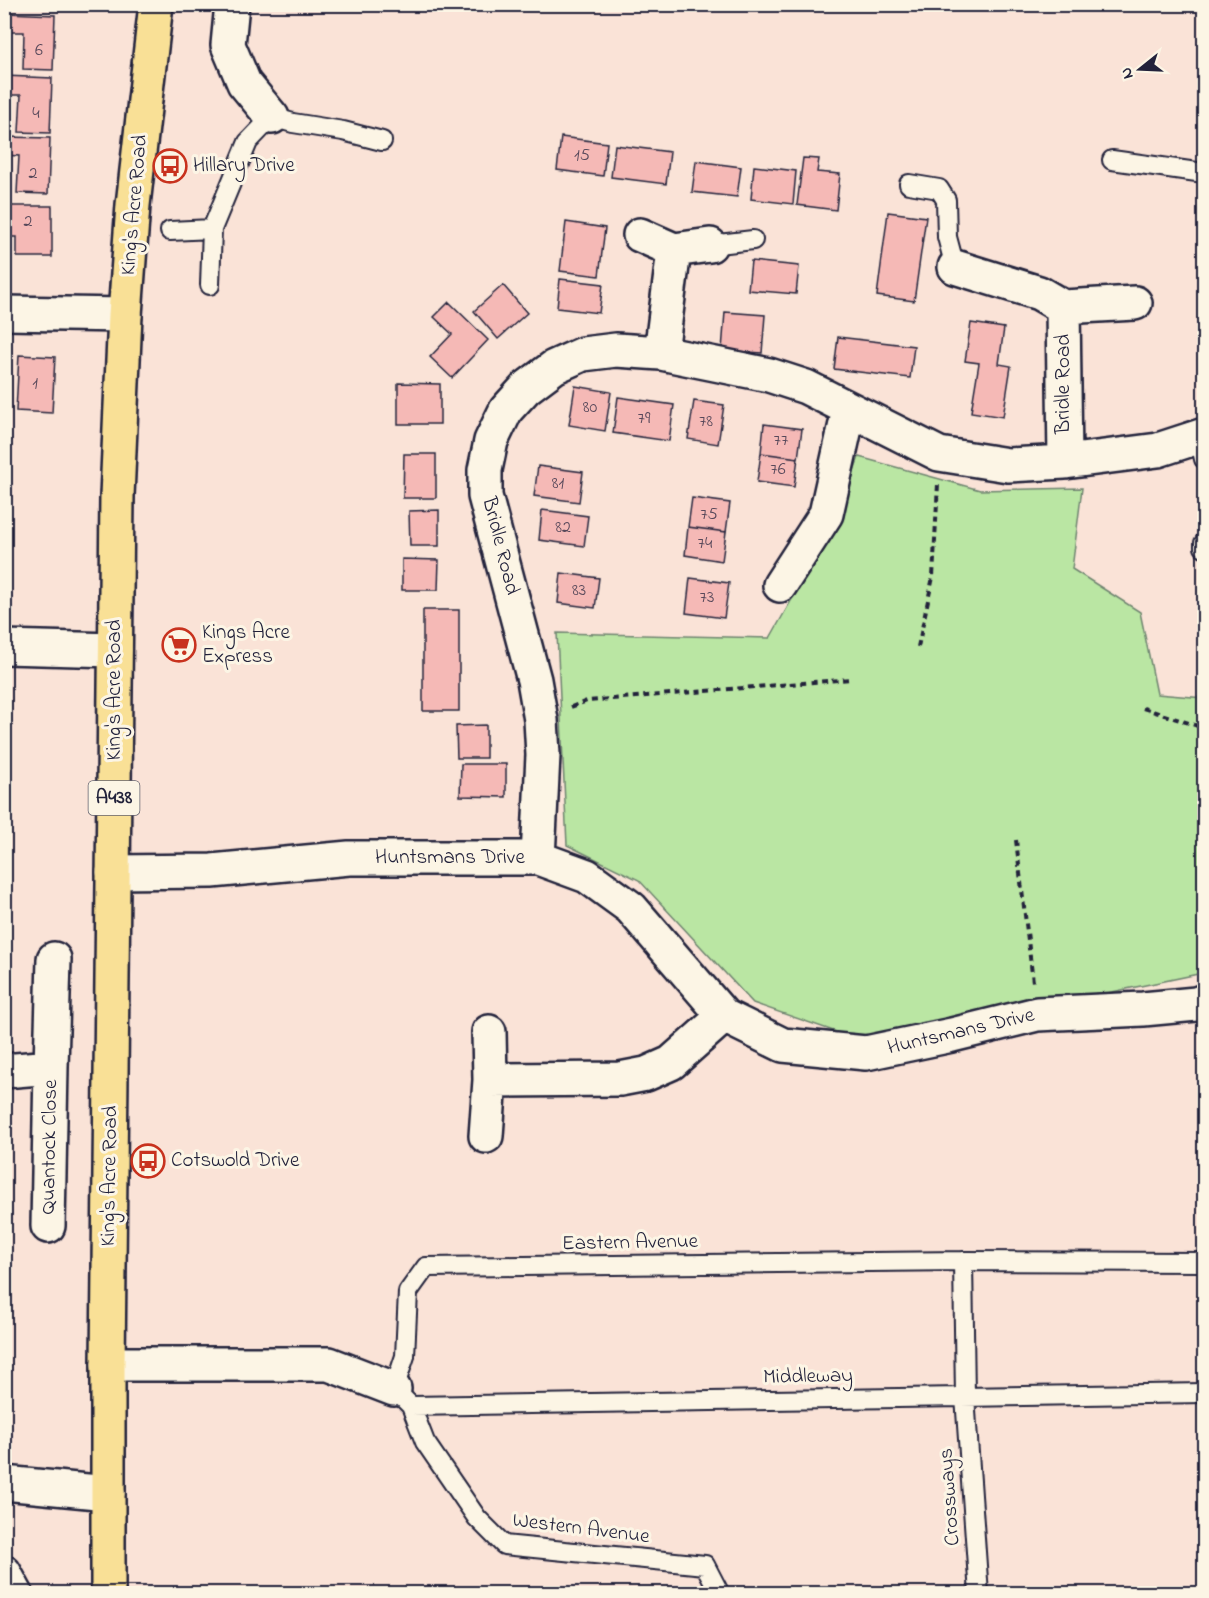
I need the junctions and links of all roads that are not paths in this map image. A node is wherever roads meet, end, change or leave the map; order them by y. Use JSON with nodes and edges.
{"nodes":[{"id":1,"x":156,"y":4,"type":"edge"},
{"id":2,"x":232,"y":4,"type":"edge"},
{"id":3,"x":272,"y":117,"type":"junction"},
{"id":4,"x":382,"y":141,"type":"dead end"},
{"id":5,"x":1112,"y":160,"type":"dead end"},
{"id":6,"x":1204,"y":174,"type":"edge"},
{"id":7,"x":909,"y":184,"type":"dead end"},
{"id":8,"x":212,"y":230,"type":"junction"},
{"id":9,"x":170,"y":231,"type":"dead end"},
{"id":10,"x":640,"y":234,"type":"dead end"},
{"id":11,"x":753,"y":240,"type":"dead end"},
{"id":12,"x":710,"y":245,"type":"joint"},
{"id":13,"x":674,"y":250,"type":"junction"},
{"id":14,"x":955,"y":267,"type":"joint"},
{"id":15,"x":210,"y":285,"type":"dead end"},
{"id":16,"x":1135,"y":303,"type":"dead end"},
{"id":17,"x":1063,"y":307,"type":"junction"},
{"id":18,"x":4,"y":313,"type":"edge"},
{"id":19,"x":125,"y":315,"type":"junction"},
{"id":20,"x":661,"y":353,"type":"junction"},
{"id":21,"x":849,"y":410,"type":"junction"},
{"id":22,"x":1203,"y":444,"type":"edge"},
{"id":23,"x":1065,"y":462,"type":"junction"},
{"id":24,"x":780,"y":585,"type":"dead end"},
{"id":25,"x":4,"y":647,"type":"edge"},
{"id":26,"x":115,"y":650,"type":"junction"},
{"id":27,"x":538,"y":858,"type":"junction"},
{"id":28,"x":113,"y":872,"type":"junction"},
{"id":29,"x":54,"y":959,"type":"dead end"},
{"id":30,"x":1204,"y":1001,"type":"edge"},
{"id":31,"x":724,"y":1016,"type":"junction"},
{"id":32,"x":489,"y":1032,"type":"dead end"},
{"id":33,"x":51,"y":1067,"type":"junction"},
{"id":34,"x":4,"y":1071,"type":"edge"},
{"id":35,"x":490,"y":1080,"type":"junction"},
{"id":36,"x":486,"y":1136,"type":"dead end"},
{"id":37,"x":48,"y":1226,"type":"dead end"},
{"id":38,"x":963,"y":1261,"type":"junction"},
{"id":39,"x":1204,"y":1262,"type":"edge"},
{"id":40,"x":108,"y":1364,"type":"junction"},
{"id":41,"x":1204,"y":1393,"type":"edge"},
{"id":42,"x":403,"y":1397,"type":"junction"},
{"id":43,"x":965,"y":1397,"type":"junction"},
{"id":44,"x":4,"y":1484,"type":"edge"},
{"id":45,"x":108,"y":1493,"type":"junction"},
{"id":46,"x":4,"y":1572,"type":"edge"},
{"id":47,"x":16,"y":1593,"type":"edge"},
{"id":48,"x":108,"y":1593,"type":"edge"},
{"id":49,"x":720,"y":1593,"type":"edge"},
{"id":50,"x":979,"y":1593,"type":"edge"}],
"edges":[{"from":1,"to":19,"type":"highway","name":"King's Acre Road","number":"A438"},
{"from":2,"to":3,"type":"street"},
{"from":3,"to":4,"type":"lane"},
{"from":3,"to":8,"type":"lane"},
{"from":5,"to":6,"type":"lane"},
{"from":7,"to":14,"type":"lane"},
{"from":8,"to":9,"type":"lane"},
{"from":8,"to":15,"type":"lane"},
{"from":10,"to":13,"type":"street"},
{"from":11,"to":12,"type":"lane"},
{"from":12,"to":13,"type":"street"},
{"from":13,"to":20,"type":"street"},
{"from":14,"to":17,"type":"street","name":"Bridle Road"},
{"from":16,"to":17,"type":"street","name":"Bridle Road"},
{"from":17,"to":23,"type":"street","name":"Bridle Road"},
{"from":18,"to":19,"type":"street"},
{"from":19,"to":26,"type":"highway","name":"King's Acre Road","number":"A438"},
{"from":20,"to":21,"type":"street","name":"Bridle Road"},
{"from":20,"to":27,"type":"street","name":"Bridle Road"},
{"from":21,"to":23,"type":"street","name":"Bridle Road"},
{"from":21,"to":24,"type":"street"},
{"from":22,"to":23,"type":"street","name":"Bridle Road"},
{"from":25,"to":26,"type":"street"},
{"from":26,"to":28,"type":"highway","name":"King's Acre Road","number":"A438"},
{"from":27,"to":28,"type":"street","name":"Huntsmans Drive"},
{"from":27,"to":31,"type":"street","name":"Huntsmans Drive"},
{"from":28,"to":40,"type":"highway","name":"King's Acre Road","number":"A438"},
{"from":29,"to":33,"type":"street","name":"Quantock Close"},
{"from":30,"to":31,"type":"street","name":"Huntsmans Drive"},
{"from":31,"to":35,"type":"street"},
{"from":32,"to":35,"type":"street"},
{"from":33,"to":34,"type":"street","name":"Quantock Close"},
{"from":33,"to":37,"type":"street","name":"Quantock Close"},
{"from":35,"to":36,"type":"street"},
{"from":38,"to":39,"type":"lane"},
{"from":38,"to":42,"type":"lane","name":"Eastern Avenue"},
{"from":38,"to":43,"type":"lane","name":"Crossways"},
{"from":40,"to":42,"type":"street"},
{"from":40,"to":45,"type":"highway","name":"King's Acre Road","number":"A438"},
{"from":41,"to":43,"type":"lane","name":"Middleway"},
{"from":42,"to":43,"type":"lane","name":"Middleway"},
{"from":42,"to":49,"type":"lane","name":"Western Avenue"},
{"from":43,"to":50,"type":"lane","name":"Crossways"},
{"from":44,"to":45,"type":"street"},
{"from":45,"to":48,"type":"highway","name":"King's Acre Road","number":"A438"},
{"from":46,"to":47,"type":"street"}]}
